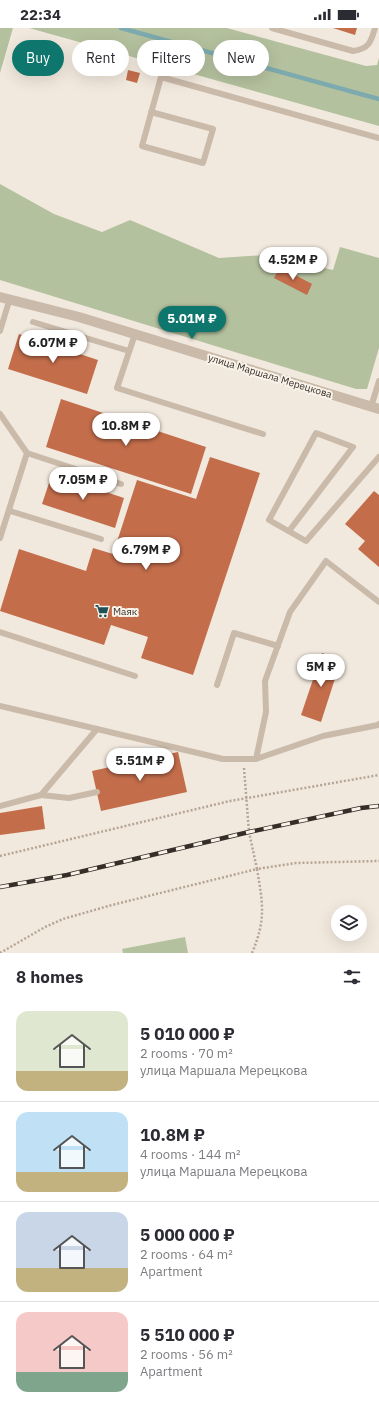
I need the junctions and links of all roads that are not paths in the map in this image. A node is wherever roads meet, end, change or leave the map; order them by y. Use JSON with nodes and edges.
{"nodes":[{"id":1,"x":272,"y":28,"type":"edge"},
{"id":2,"x":375,"y":28,"type":"edge"},
{"id":3,"x":151,"y":112,"type":"junction"},
{"id":4,"x":379,"y":138,"type":"edge"},
{"id":5,"x":5,"y":297,"type":"edge"},
{"id":6,"x":33,"y":322,"type":"dead end"},
{"id":7,"x":0,"y":331,"type":"edge"},
{"id":8,"x":135,"y":334,"type":"junction"},
{"id":9,"x":129,"y":351,"type":"junction"},
{"id":10,"x":379,"y":381,"type":"edge"},
{"id":11,"x":375,"y":408,"type":"edge"},
{"id":12,"x":0,"y":414,"type":"edge"},
{"id":13,"x":263,"y":434,"type":"dead end"},
{"id":14,"x":27,"y":453,"type":"junction"},
{"id":15,"x":379,"y":457,"type":"edge"},
{"id":16,"x":121,"y":484,"type":"dead end"},
{"id":17,"x":10,"y":511,"type":"junction"},
{"id":18,"x":289,"y":531,"type":"junction"},
{"id":19,"x":0,"y":538,"type":"edge"},
{"id":20,"x":101,"y":539,"type":"dead end"},
{"id":21,"x":379,"y":602,"type":"edge"},
{"id":22,"x":0,"y":632,"type":"edge"},
{"id":23,"x":278,"y":646,"type":"junction"},
{"id":24,"x":135,"y":676,"type":"dead end"},
{"id":25,"x":217,"y":685,"type":"dead end"},
{"id":26,"x":0,"y":706,"type":"edge"},
{"id":27,"x":379,"y":725,"type":"edge"},
{"id":28,"x":97,"y":729,"type":"junction"},
{"id":29,"x":256,"y":759,"type":"junction"},
{"id":30,"x":97,"y":792,"type":"dead end"},
{"id":31,"x":41,"y":795,"type":"junction"},
{"id":32,"x":0,"y":806,"type":"edge"}],
"edges":[{"from":1,"to":2,"type":"lane"},
{"from":3,"to":3,"type":"lane"},
{"from":3,"to":4,"type":"lane"},
{"from":5,"to":7,"type":"lane"},
{"from":5,"to":8,"type":"street","name":"улица Маршала Мерецкова"},
{"from":6,"to":9,"type":"lane"},
{"from":8,"to":9,"type":"lane"},
{"from":8,"to":11,"type":"street","name":"улица Маршала Мерецкова"},
{"from":9,"to":13,"type":"lane"},
{"from":10,"to":11,"type":"lane"},
{"from":12,"to":14,"type":"lane"},
{"from":14,"to":16,"type":"lane"},
{"from":14,"to":17,"type":"lane"},
{"from":15,"to":18,"type":"lane"},
{"from":17,"to":19,"type":"lane"},
{"from":17,"to":20,"type":"lane"},
{"from":18,"to":18,"type":"lane"},
{"from":21,"to":23,"type":"lane"},
{"from":22,"to":24,"type":"lane"},
{"from":23,"to":25,"type":"lane"},
{"from":23,"to":29,"type":"lane"},
{"from":26,"to":28,"type":"lane"},
{"from":27,"to":29,"type":"lane"},
{"from":28,"to":29,"type":"lane"},
{"from":28,"to":31,"type":"lane"},
{"from":30,"to":31,"type":"lane"},
{"from":31,"to":32,"type":"lane"}]}
